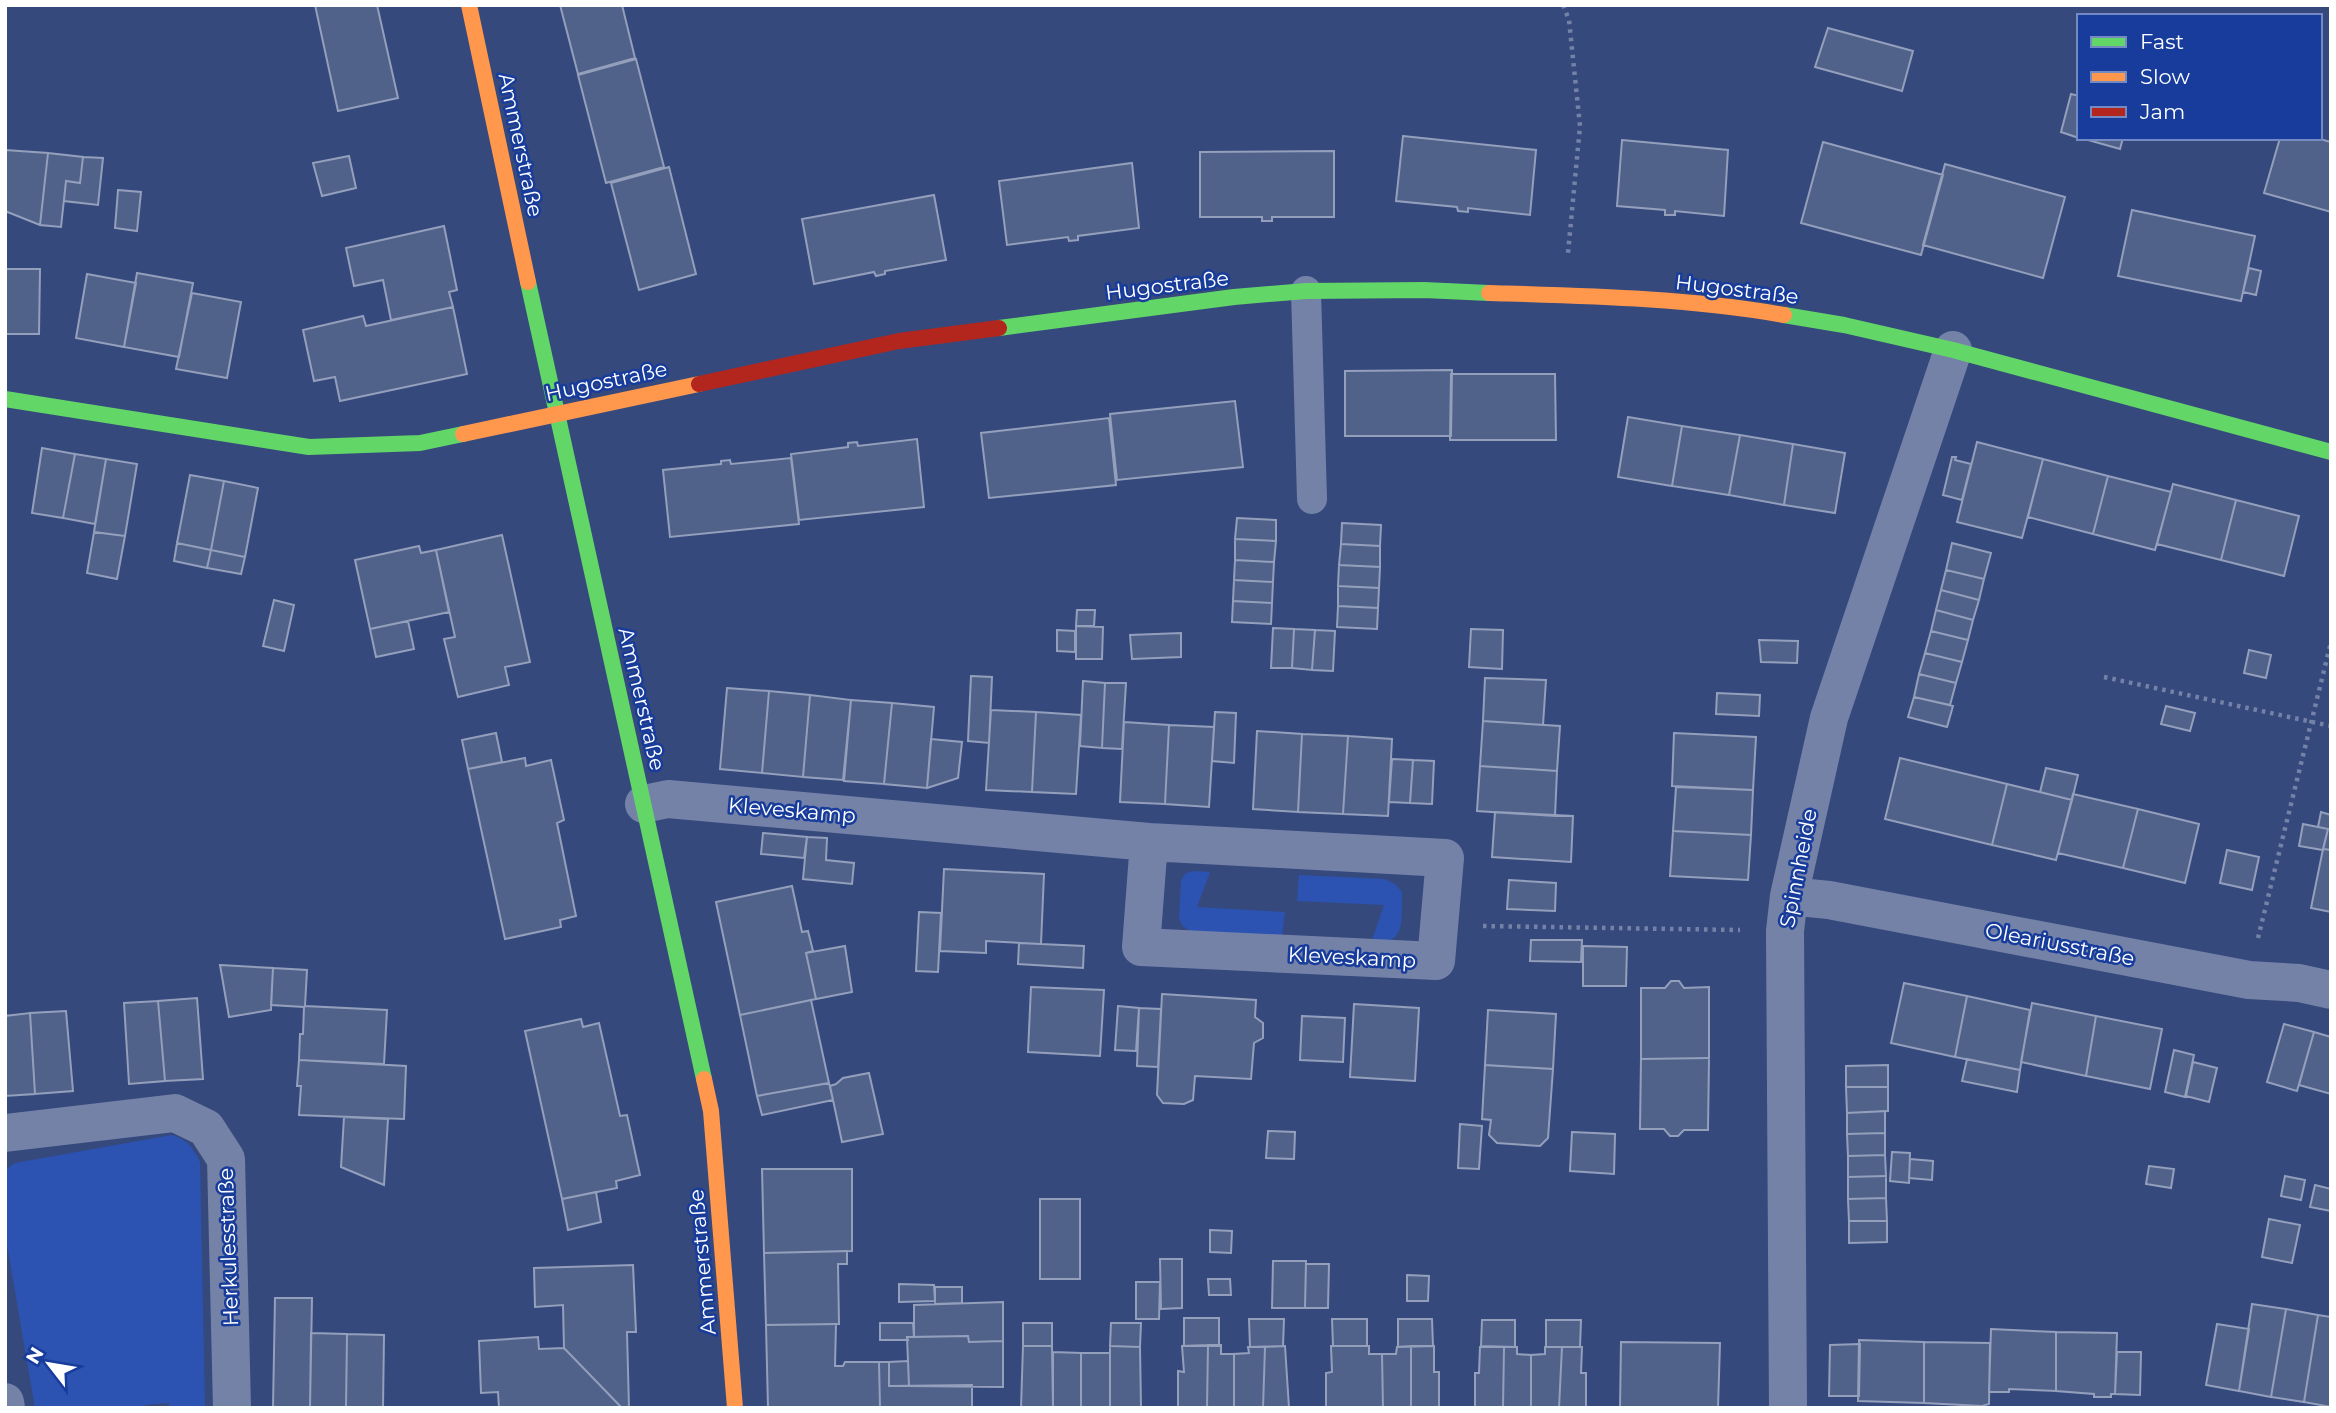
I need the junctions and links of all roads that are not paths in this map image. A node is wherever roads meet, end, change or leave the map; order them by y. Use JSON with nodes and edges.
{"nodes":[{"id":1,"x":469,"y":5,"type":"edge"},
{"id":2,"x":1306,"y":291,"type":"junction"},
{"id":3,"x":1953,"y":350,"type":"junction"},
{"id":4,"x":5,"y":399,"type":"edge"},
{"id":5,"x":556,"y":412,"type":"junction"},
{"id":6,"x":2331,"y":452,"type":"edge"},
{"id":7,"x":1312,"y":499,"type":"dead end"},
{"id":8,"x":644,"y":804,"type":"junction"},
{"id":9,"x":1149,"y":842,"type":"junction"},
{"id":10,"x":1787,"y":914,"type":"junction"},
{"id":11,"x":2331,"y":990,"type":"edge"},
{"id":12,"x":5,"y":1133,"type":"edge"},
{"id":13,"x":5,"y":1402,"type":"edge"},
{"id":14,"x":6,"y":1408,"type":"edge"},
{"id":15,"x":232,"y":1408,"type":"edge"},
{"id":16,"x":735,"y":1408,"type":"edge"},
{"id":17,"x":1788,"y":1408,"type":"edge"}],
"edges":[{"from":1,"to":5,"type":"street","name":"Ammerstraße"},
{"from":2,"to":3,"type":"street","name":"Hugostraße"},
{"from":2,"to":5,"type":"street","name":"Hugostraße"},
{"from":2,"to":7,"type":"lane"},
{"from":3,"to":6,"type":"street","name":"Hugostraße"},
{"from":3,"to":10,"type":"street","name":"Spinnheide"},
{"from":4,"to":5,"type":"street","name":"Hugostraße"},
{"from":5,"to":8,"type":"street","name":"Ammerstraße"},
{"from":8,"to":9,"type":"street","name":"Kleveskamp"},
{"from":8,"to":16,"type":"street","name":"Ammerstraße"},
{"from":9,"to":9,"type":"street","name":"Kleveskamp"},
{"from":10,"to":11,"type":"street","name":"Oleariusstraße"},
{"from":10,"to":17,"type":"street","name":"Spinnheide"},
{"from":12,"to":15,"type":"street","name":"Herkulesstraße"},
{"from":13,"to":14,"type":"street"}]}
